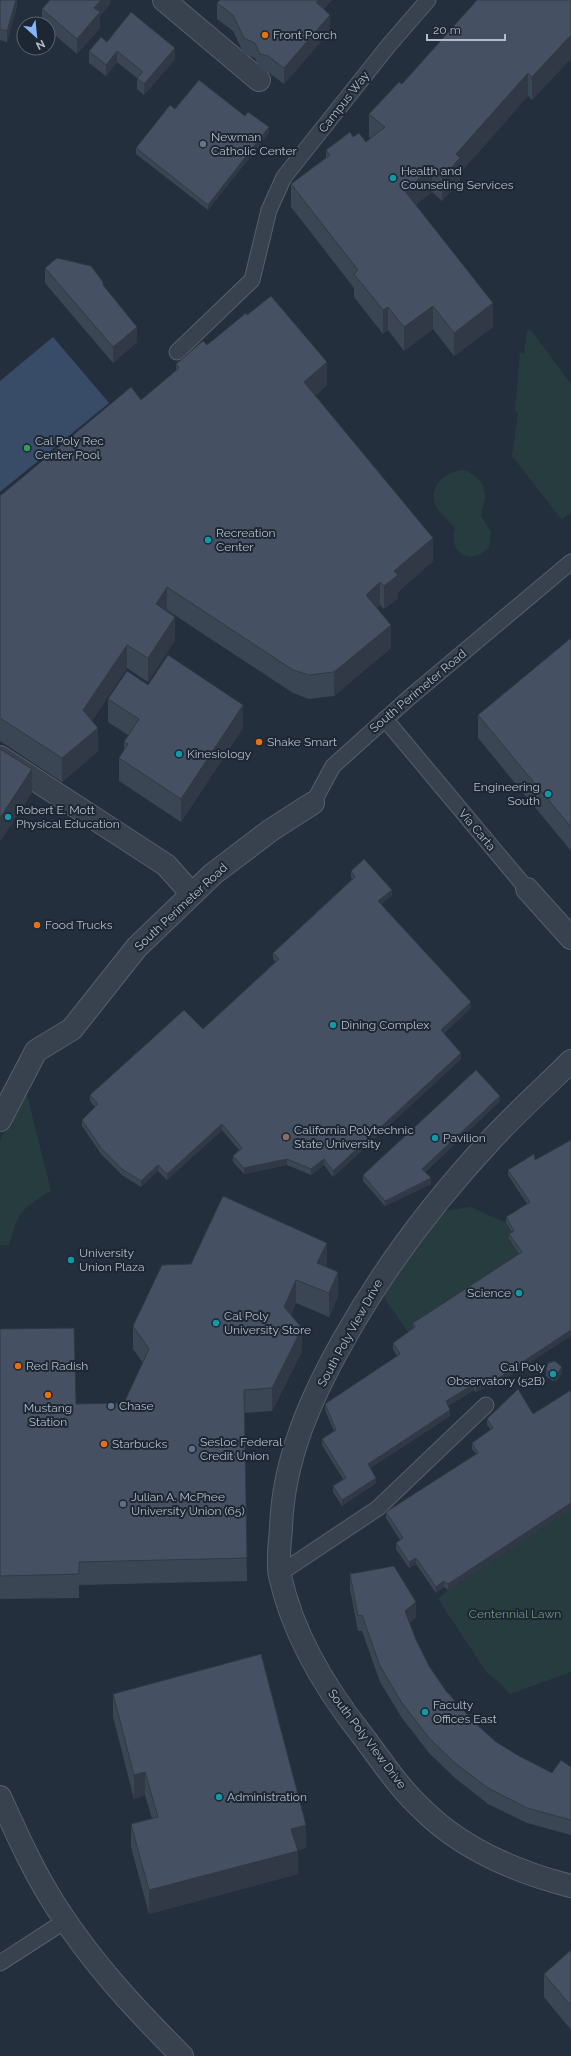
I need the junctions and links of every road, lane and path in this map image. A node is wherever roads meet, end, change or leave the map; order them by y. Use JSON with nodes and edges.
{"nodes":[{"id":1,"x":164,"y":0,"type":"edge"},
{"id":2,"x":428,"y":0,"type":"edge"},
{"id":3,"x":259,"y":80,"type":"dead end"},
{"id":4,"x":177,"y":352,"type":"dead end"},
{"id":5,"x":571,"y":562,"type":"edge"},
{"id":6,"x":386,"y":719,"type":"junction"},
{"id":7,"x":0,"y":757,"type":"edge"},
{"id":8,"x":313,"y":803,"type":"joint"},
{"id":9,"x":527,"y":889,"type":"joint"},
{"id":10,"x":192,"y":894,"type":"junction"},
{"id":11,"x":571,"y":938,"type":"edge"},
{"id":12,"x":571,"y":1061,"type":"edge"},
{"id":13,"x":0,"y":1120,"type":"edge"},
{"id":14,"x":486,"y":1405,"type":"dead end"},
{"id":15,"x":279,"y":1574,"type":"junction"},
{"id":16,"x":0,"y":1797,"type":"edge"},
{"id":17,"x":571,"y":1886,"type":"edge"},
{"id":18,"x":65,"y":1921,"type":"junction"},
{"id":19,"x":0,"y":1963,"type":"edge"},
{"id":20,"x":182,"y":2056,"type":"edge"}],
"edges":[{"from":1,"to":3,"type":"street"},
{"from":2,"to":4,"type":"lane","name":"Campus Way"},
{"from":5,"to":6,"type":"lane","name":"South Perimeter Road"},
{"from":6,"to":8,"type":"lane","name":"South Perimeter Road"},
{"from":6,"to":9,"type":"lane","name":"Via Carta"},
{"from":7,"to":10,"type":"street"},
{"from":8,"to":10,"type":"street","name":"South Perimeter Road"},
{"from":9,"to":11,"type":"street","name":"Via Carta"},
{"from":10,"to":13,"type":"street","name":"South Perimeter Road"},
{"from":12,"to":15,"type":"street","name":"South Poly View Drive"},
{"from":14,"to":15,"type":"lane"},
{"from":15,"to":17,"type":"street","name":"South Poly View Drive"},
{"from":16,"to":18,"type":"street"},
{"from":18,"to":19,"type":"lane"},
{"from":18,"to":20,"type":"street"}]}
